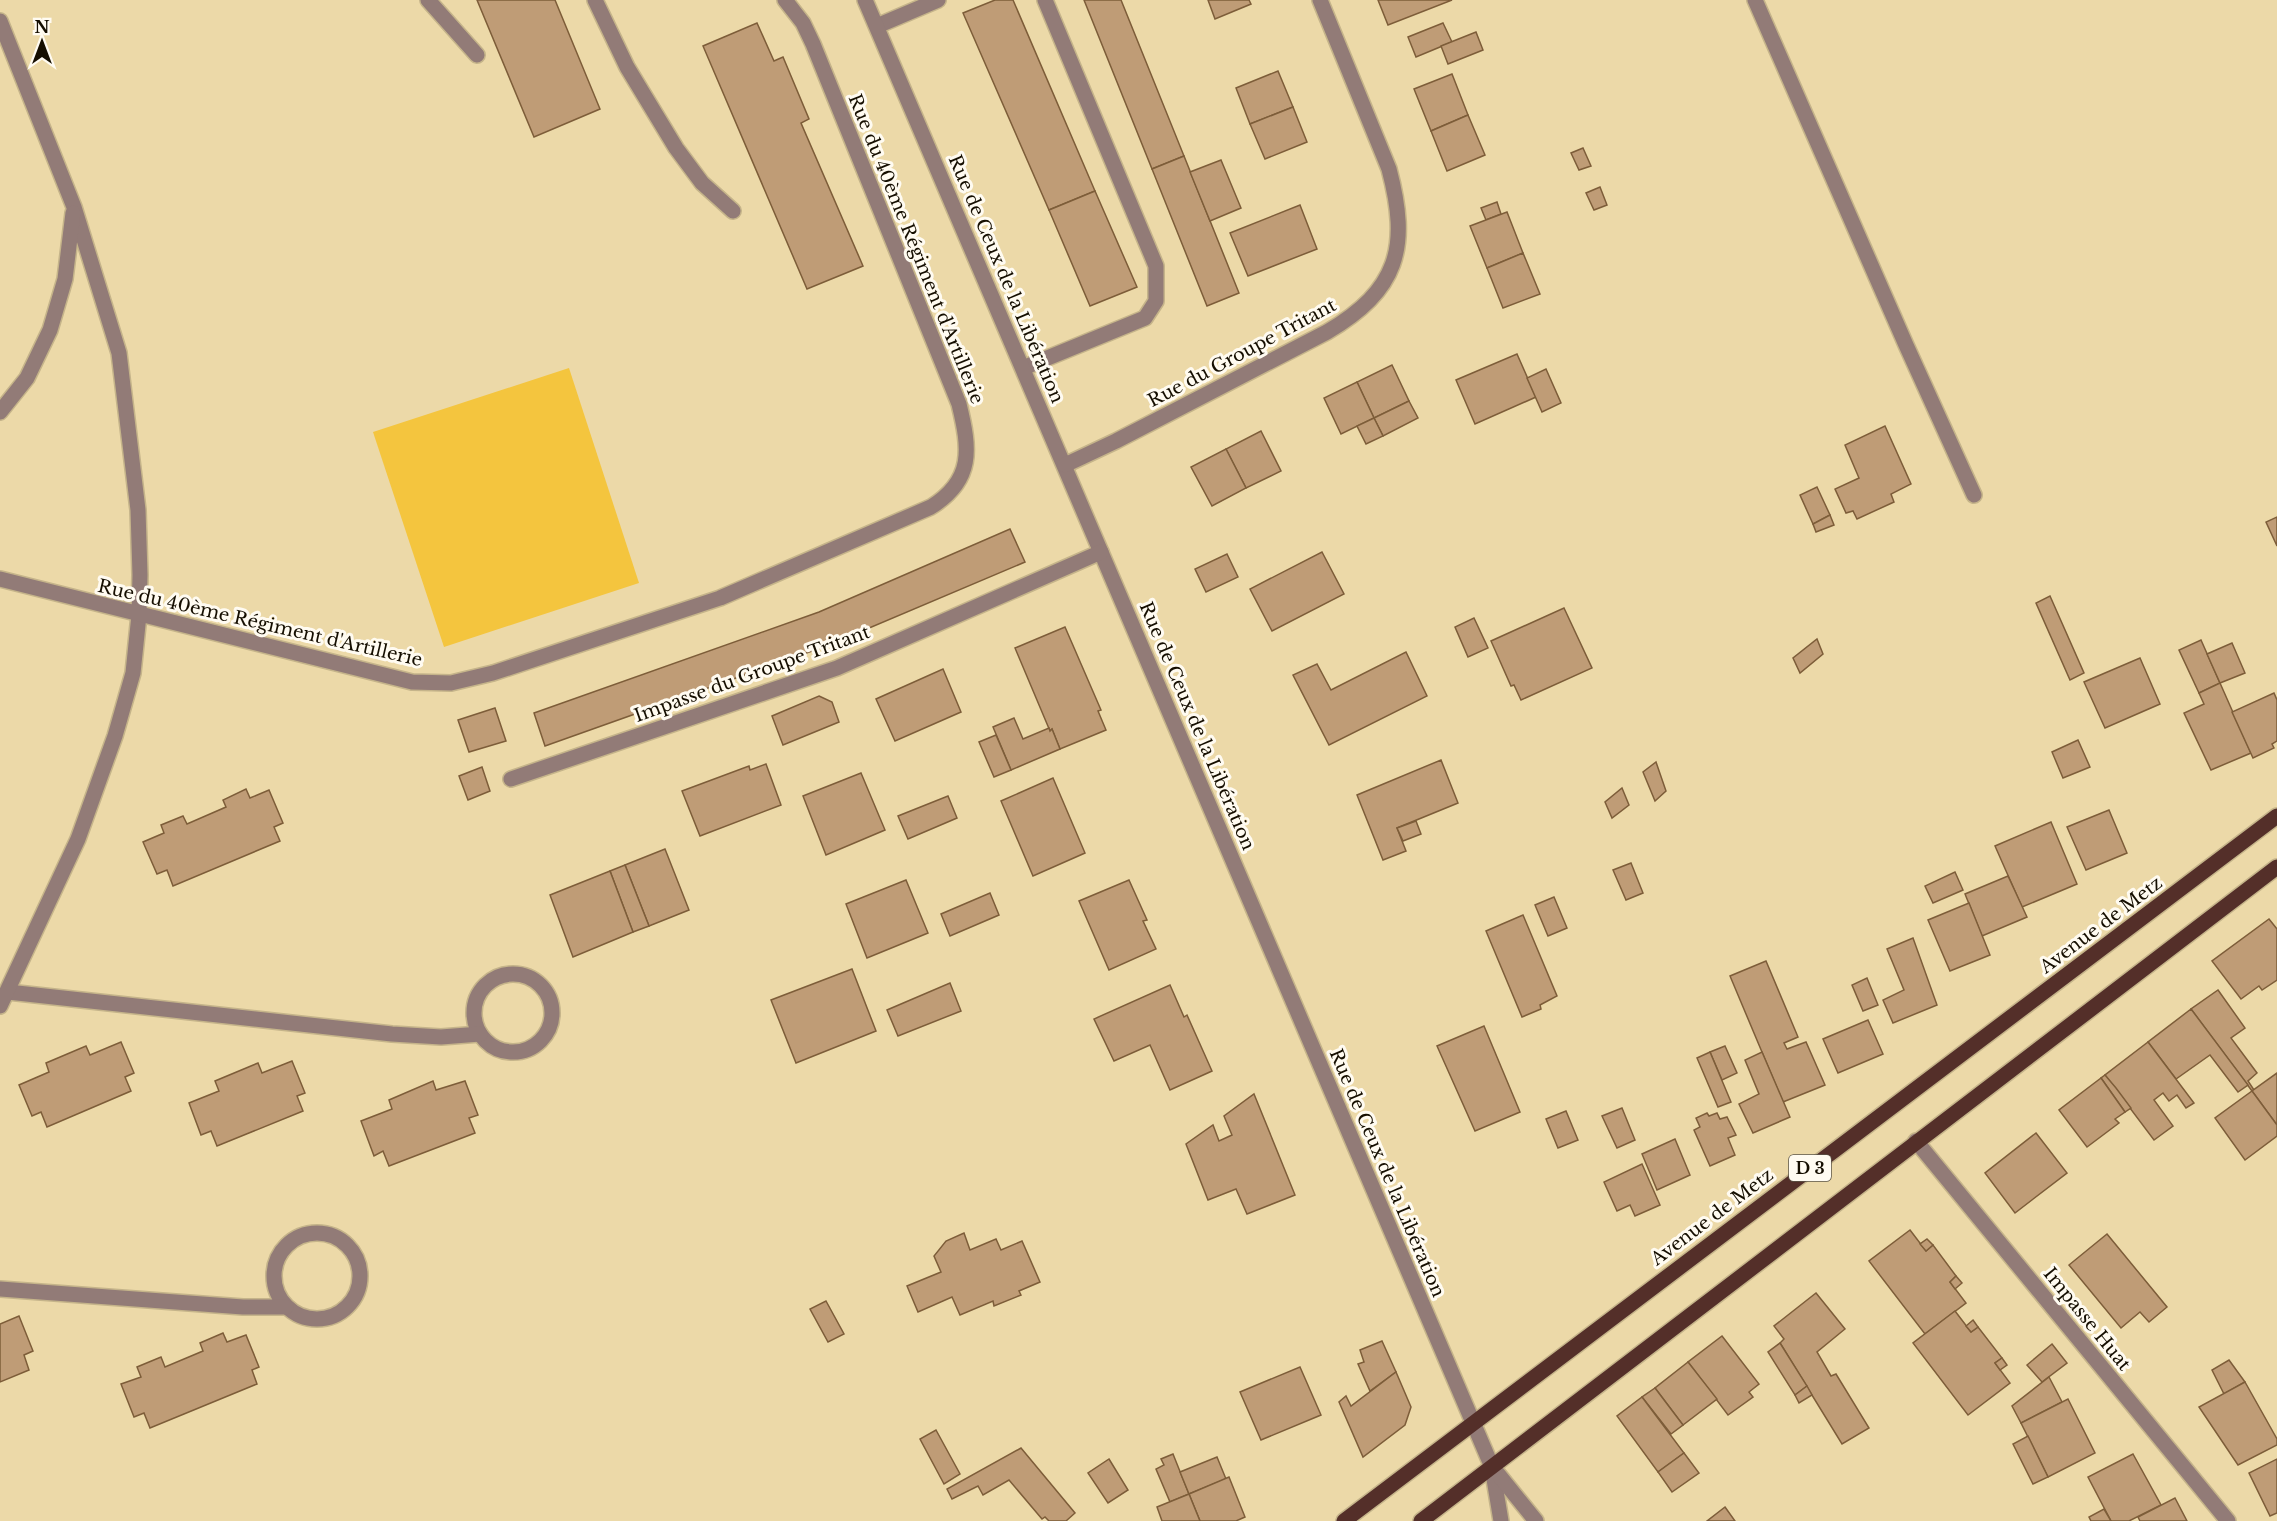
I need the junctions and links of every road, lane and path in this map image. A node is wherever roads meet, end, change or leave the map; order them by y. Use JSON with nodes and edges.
{"nodes":[{"id":1,"x":428,"y":0,"type":"edge"},
{"id":2,"x":596,"y":0,"type":"edge"},
{"id":3,"x":785,"y":0,"type":"edge"},
{"id":4,"x":865,"y":0,"type":"edge"},
{"id":5,"x":939,"y":0,"type":"edge"},
{"id":6,"x":1045,"y":0,"type":"edge"},
{"id":7,"x":1320,"y":0,"type":"edge"},
{"id":8,"x":1755,"y":0,"type":"edge"},
{"id":9,"x":0,"y":21,"type":"edge"},
{"id":10,"x":877,"y":27,"type":"junction"},
{"id":11,"x":477,"y":56,"type":"dead end"},
{"id":12,"x":74,"y":207,"type":"junction"},
{"id":13,"x":733,"y":211,"type":"dead end"},
{"id":14,"x":1023,"y":368,"type":"junction"},
{"id":15,"x":0,"y":412,"type":"edge"},
{"id":16,"x":1065,"y":465,"type":"junction"},
{"id":17,"x":1974,"y":495,"type":"dead end"},
{"id":18,"x":1101,"y":552,"type":"junction"},
{"id":19,"x":0,"y":579,"type":"edge"},
{"id":20,"x":139,"y":615,"type":"junction"},
{"id":21,"x":512,"y":779,"type":"dead end"},
{"id":22,"x":2277,"y":816,"type":"edge"},
{"id":23,"x":2277,"y":867,"type":"edge"},
{"id":24,"x":8,"y":992,"type":"junction"},
{"id":25,"x":0,"y":1006,"type":"edge"},
{"id":26,"x":480,"y":1034,"type":"junction"},
{"id":27,"x":1916,"y":1141,"type":"junction"},
{"id":28,"x":0,"y":1289,"type":"edge"},
{"id":29,"x":286,"y":1306,"type":"junction"},
{"id":30,"x":1473,"y":1423,"type":"junction"},
{"id":31,"x":1492,"y":1467,"type":"junction"},
{"id":32,"x":1344,"y":1521,"type":"edge"},
{"id":33,"x":1420,"y":1521,"type":"edge"},
{"id":34,"x":1501,"y":1521,"type":"edge"},
{"id":35,"x":1536,"y":1521,"type":"edge"},
{"id":36,"x":2228,"y":1521,"type":"edge"}],
"edges":[{"from":1,"to":11,"type":"street"},
{"from":2,"to":13,"type":"street"},
{"from":3,"to":20,"type":"street","name":"Rue du 40ème Régiment d'Artillerie"},
{"from":4,"to":10,"type":"street","name":"Rue de Ceux de la Libération"},
{"from":5,"to":10,"type":"street"},
{"from":6,"to":14,"type":"street"},
{"from":7,"to":16,"type":"street","name":"Rue du Groupe Tritant"},
{"from":8,"to":17,"type":"street"},
{"from":9,"to":12,"type":"street"},
{"from":10,"to":14,"type":"street","name":"Rue de Ceux de la Libération"},
{"from":12,"to":15,"type":"street"},
{"from":12,"to":20,"type":"street"},
{"from":14,"to":16,"type":"street","name":"Rue de Ceux de la Libération"},
{"from":16,"to":18,"type":"street","name":"Rue de Ceux de la Libération"},
{"from":18,"to":21,"type":"street","name":"Impasse du Groupe Tritant"},
{"from":18,"to":30,"type":"street","name":"Rue de Ceux de la Libération"},
{"from":19,"to":20,"type":"street","name":"Rue du 40ème Régiment d'Artillerie"},
{"from":20,"to":24,"type":"street"},
{"from":22,"to":30,"type":"main road","name":"Avenue de Metz","number":"D 3"},
{"from":23,"to":27,"type":"main road","number":"D 3"},
{"from":24,"to":25,"type":"street"},
{"from":24,"to":26,"type":"street"},
{"from":26,"to":26,"type":"street"},
{"from":27,"to":31,"type":"main road","number":"D 3"},
{"from":27,"to":36,"type":"street","name":"Impasse Huat"},
{"from":28,"to":29,"type":"street"},
{"from":29,"to":29,"type":"street"},
{"from":30,"to":31,"type":"street","name":"Rue de Ceux de la Libération"},
{"from":30,"to":32,"type":"main road","name":"Avenue de Metz","number":"D 3"},
{"from":31,"to":33,"type":"main road","number":"D 3"},
{"from":31,"to":34,"type":"street"},
{"from":31,"to":35,"type":"street"}]}
